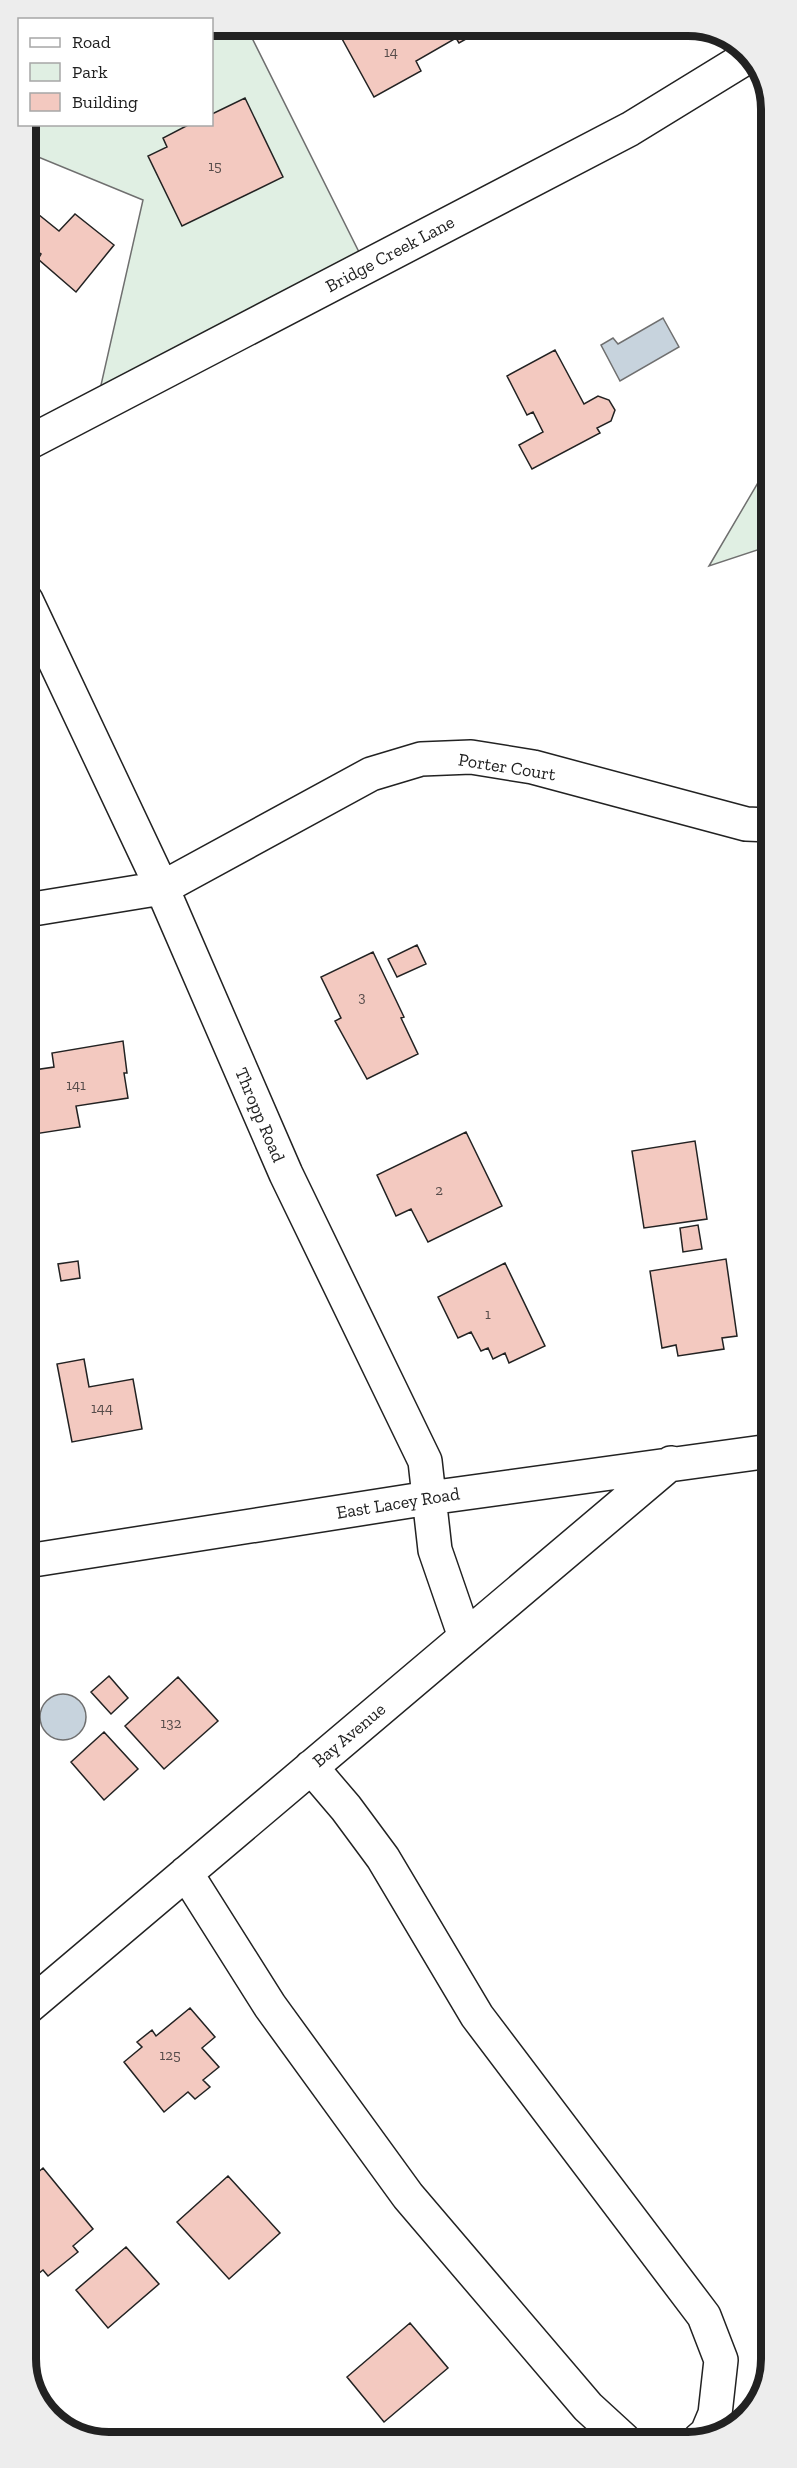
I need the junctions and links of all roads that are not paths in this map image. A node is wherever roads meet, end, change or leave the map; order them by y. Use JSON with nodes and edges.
{"nodes":[{"id":1,"x":742,"y":60,"type":"edge"},
{"id":2,"x":36,"y":439,"type":"edge"},
{"id":3,"x":36,"y":621,"type":"edge"},
{"id":4,"x":761,"y":825,"type":"edge"},
{"id":5,"x":162,"y":888,"type":"junction"},
{"id":6,"x":36,"y":909,"type":"edge"},
{"id":7,"x":761,"y":1452,"type":"edge"},
{"id":8,"x":671,"y":1463,"type":"junction"},
{"id":9,"x":429,"y":1498,"type":"junction"},
{"id":10,"x":36,"y":1560,"type":"edge"},
{"id":11,"x":465,"y":1637,"type":"junction"},
{"id":12,"x":311,"y":1767,"type":"junction"},
{"id":13,"x":186,"y":1873,"type":"junction"},
{"id":14,"x":36,"y":2000,"type":"edge"},
{"id":15,"x":708,"y":2430,"type":"edge"},
{"id":16,"x":615,"y":2432,"type":"edge"}],
"edges":[{"from":1,"to":2,"type":"street","name":"Bridge Creek Lane"},
{"from":3,"to":5,"type":"street","name":"Thropp Road"},
{"from":4,"to":5,"type":"street","name":"Porter Court"},
{"from":5,"to":6,"type":"street","name":"Porter Court"},
{"from":5,"to":9,"type":"street","name":"Thropp Road"},
{"from":7,"to":8,"type":"street","name":"East Lacey Road"},
{"from":8,"to":9,"type":"street","name":"East Lacey Road"},
{"from":8,"to":11,"type":"street","name":"Bay Avenue"},
{"from":9,"to":10,"type":"street","name":"East Lacey Road"},
{"from":9,"to":11,"type":"street","name":"Thropp Road"},
{"from":11,"to":12,"type":"street","name":"Bay Avenue"},
{"from":12,"to":13,"type":"street","name":"Bay Avenue"},
{"from":12,"to":15,"type":"street"},
{"from":13,"to":14,"type":"street","name":"Bay Avenue"},
{"from":13,"to":16,"type":"street"}]}
